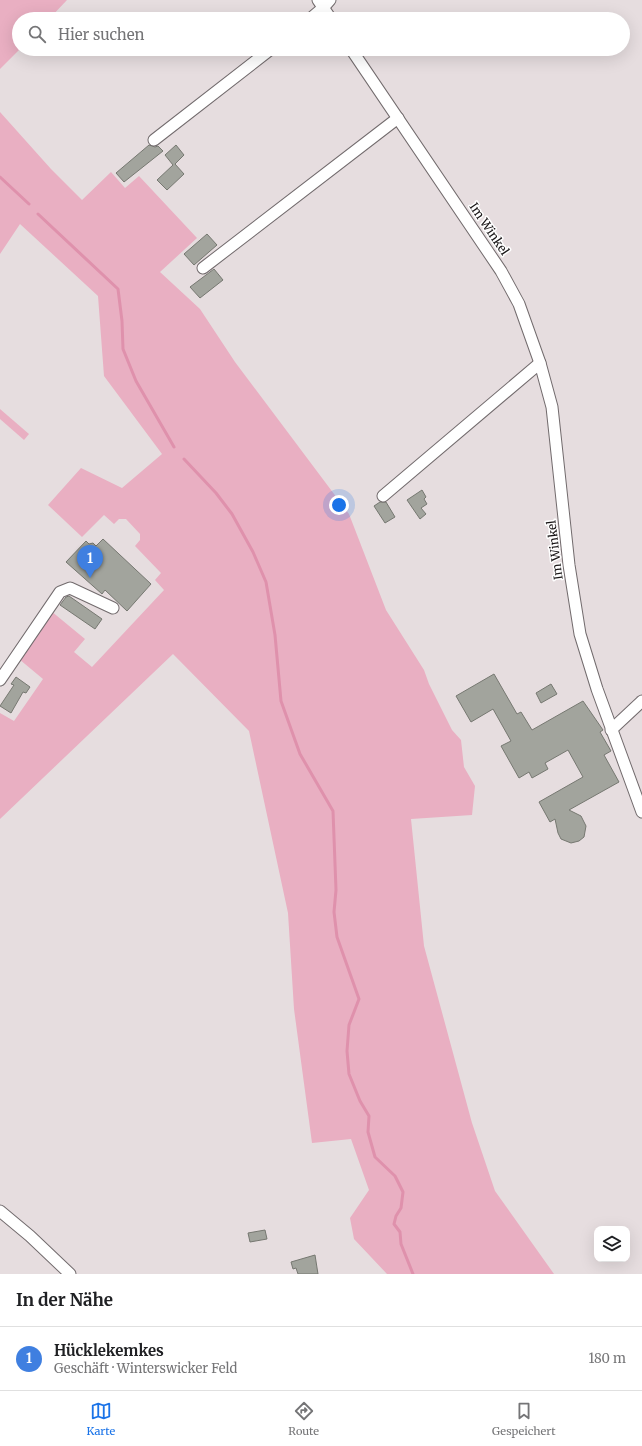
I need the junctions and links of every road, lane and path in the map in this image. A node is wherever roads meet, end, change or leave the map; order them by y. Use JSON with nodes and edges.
{"nodes":[{"id":1,"x":324,"y":3,"type":"edge"},
{"id":2,"x":316,"y":12,"type":"edge"},
{"id":3,"x":262,"y":56,"type":"edge"},
{"id":4,"x":356,"y":56,"type":"edge"},
{"id":5,"x":398,"y":118,"type":"junction"},
{"id":6,"x":154,"y":140,"type":"dead end"},
{"id":7,"x":203,"y":268,"type":"dead end"},
{"id":8,"x":540,"y":363,"type":"junction"},
{"id":9,"x":383,"y":496,"type":"dead end"},
{"id":10,"x":113,"y":608,"type":"dead end"},
{"id":11,"x":0,"y":680,"type":"edge"},
{"id":12,"x":642,"y":701,"type":"edge"},
{"id":13,"x":611,"y":730,"type":"junction"},
{"id":14,"x":642,"y":812,"type":"edge"},
{"id":15,"x":0,"y":1211,"type":"edge"},
{"id":16,"x":70,"y":1274,"type":"edge"}],
"edges":[{"from":1,"to":2,"type":"street"},
{"from":3,"to":6,"type":"street"},
{"from":4,"to":5,"type":"street","name":"Im Winkel"},
{"from":5,"to":7,"type":"street"},
{"from":5,"to":8,"type":"street","name":"Im Winkel"},
{"from":8,"to":9,"type":"street"},
{"from":8,"to":13,"type":"street","name":"Im Winkel"},
{"from":10,"to":11,"type":"street"},
{"from":12,"to":13,"type":"street"},
{"from":13,"to":14,"type":"street","name":"Im Winkel"},
{"from":15,"to":16,"type":"street"}]}
